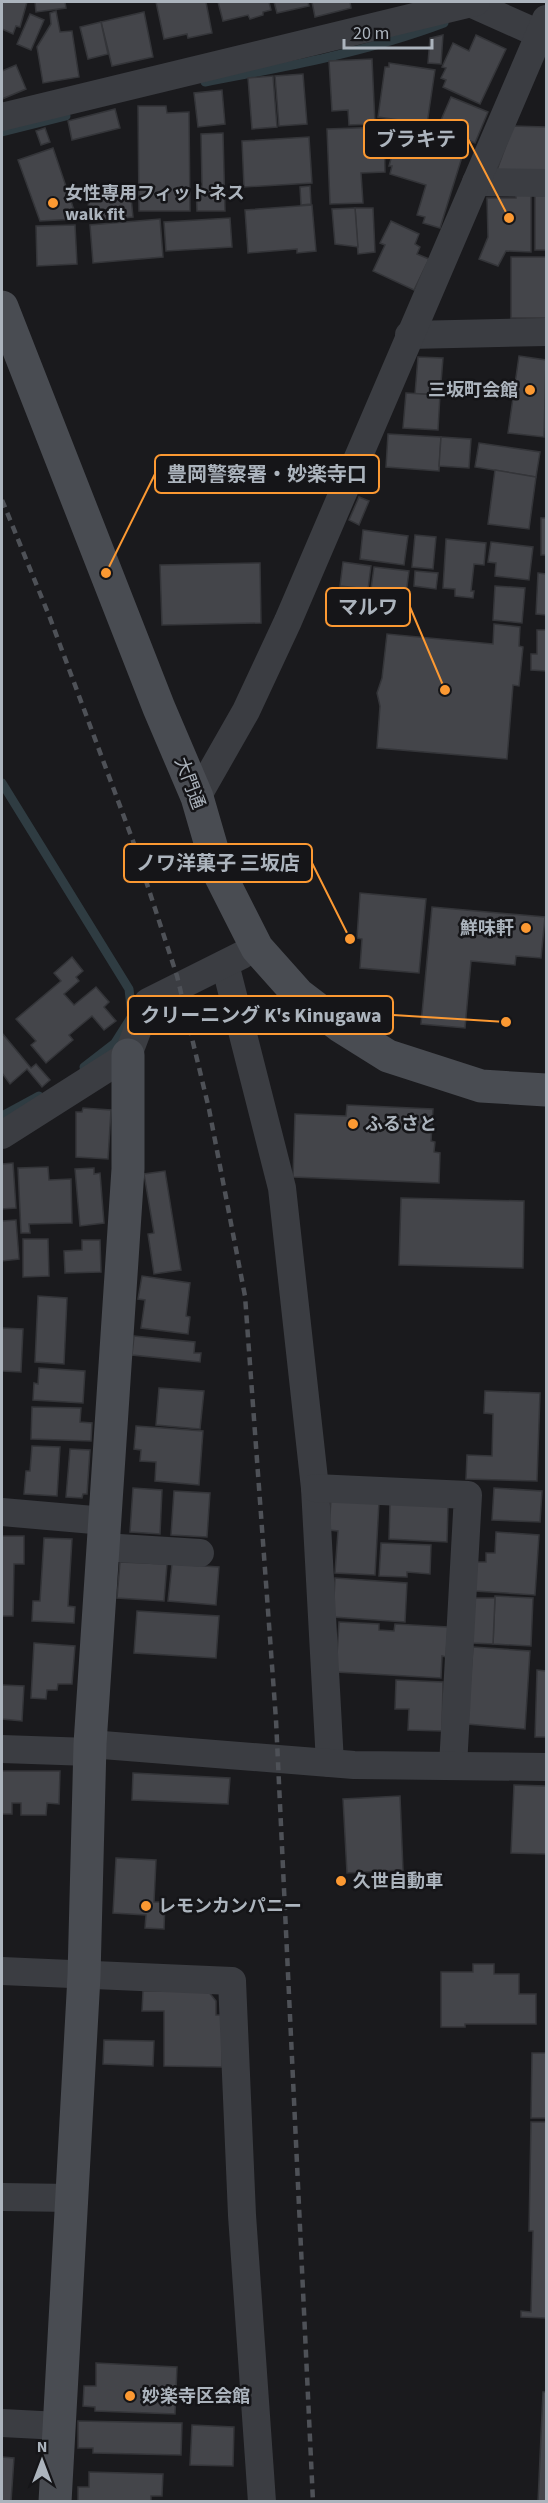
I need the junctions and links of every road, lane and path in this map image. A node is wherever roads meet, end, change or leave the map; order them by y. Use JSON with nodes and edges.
{"nodes":[{"id":1,"x":473,"y":2,"type":"edge"},
{"id":2,"x":544,"y":31,"type":"edge"},
{"id":3,"x":2,"y":117,"type":"edge"},
{"id":4,"x":476,"y":182,"type":"junction"},
{"id":5,"x":546,"y":183,"type":"edge"},
{"id":6,"x":2,"y":306,"type":"edge"},
{"id":7,"x":546,"y":332,"type":"edge"},
{"id":8,"x":409,"y":335,"type":"junction"},
{"id":9,"x":197,"y":796,"type":"junction"},
{"id":10,"x":258,"y":948,"type":"junction"},
{"id":11,"x":225,"y":964,"type":"junction"},
{"id":12,"x":128,"y":1055,"type":"junction"},
{"id":13,"x":546,"y":1090,"type":"edge"},
{"id":14,"x":2,"y":1135,"type":"edge"},
{"id":15,"x":315,"y":1488,"type":"junction"},
{"id":16,"x":2,"y":1512,"type":"edge"},
{"id":17,"x":104,"y":1534,"type":"junction"},
{"id":18,"x":200,"y":1553,"type":"dead end"},
{"id":19,"x":90,"y":1748,"type":"junction"},
{"id":20,"x":2,"y":1749,"type":"edge"},
{"id":21,"x":330,"y":1763,"type":"junction"},
{"id":22,"x":453,"y":1766,"type":"junction"},
{"id":23,"x":546,"y":1767,"type":"edge"},
{"id":24,"x":2,"y":1971,"type":"edge"},
{"id":25,"x":84,"y":1976,"type":"junction"},
{"id":26,"x":2,"y":2197,"type":"edge"},
{"id":27,"x":72,"y":2199,"type":"junction"},
{"id":28,"x":2,"y":2423,"type":"edge"},
{"id":29,"x":60,"y":2426,"type":"junction"},
{"id":30,"x":56,"y":2502,"type":"edge"},
{"id":31,"x":262,"y":2502,"type":"edge"}],
"edges":[{"from":1,"to":2,"type":"street"},
{"from":1,"to":3,"type":"street"},
{"from":2,"to":4,"type":"street"},
{"from":4,"to":5,"type":"street"},
{"from":4,"to":8,"type":"street"},
{"from":6,"to":9,"type":"street","name":"大門通"},
{"from":7,"to":8,"type":"street"},
{"from":8,"to":9,"type":"street"},
{"from":9,"to":10,"type":"street","name":"大門通"},
{"from":10,"to":11,"type":"street"},
{"from":10,"to":13,"type":"street","name":"大門通"},
{"from":11,"to":12,"type":"street"},
{"from":11,"to":15,"type":"street"},
{"from":12,"to":14,"type":"street"},
{"from":12,"to":17,"type":"street"},
{"from":15,"to":21,"type":"street"},
{"from":15,"to":22,"type":"street"},
{"from":16,"to":17,"type":"street"},
{"from":17,"to":18,"type":"street"},
{"from":17,"to":19,"type":"street"},
{"from":19,"to":20,"type":"street"},
{"from":19,"to":21,"type":"street"},
{"from":19,"to":25,"type":"street"},
{"from":21,"to":22,"type":"street"},
{"from":22,"to":23,"type":"street"},
{"from":24,"to":25,"type":"street"},
{"from":25,"to":27,"type":"street"},
{"from":25,"to":31,"type":"street"},
{"from":26,"to":27,"type":"street"},
{"from":27,"to":29,"type":"street"},
{"from":28,"to":29,"type":"street"},
{"from":29,"to":30,"type":"street"}]}
